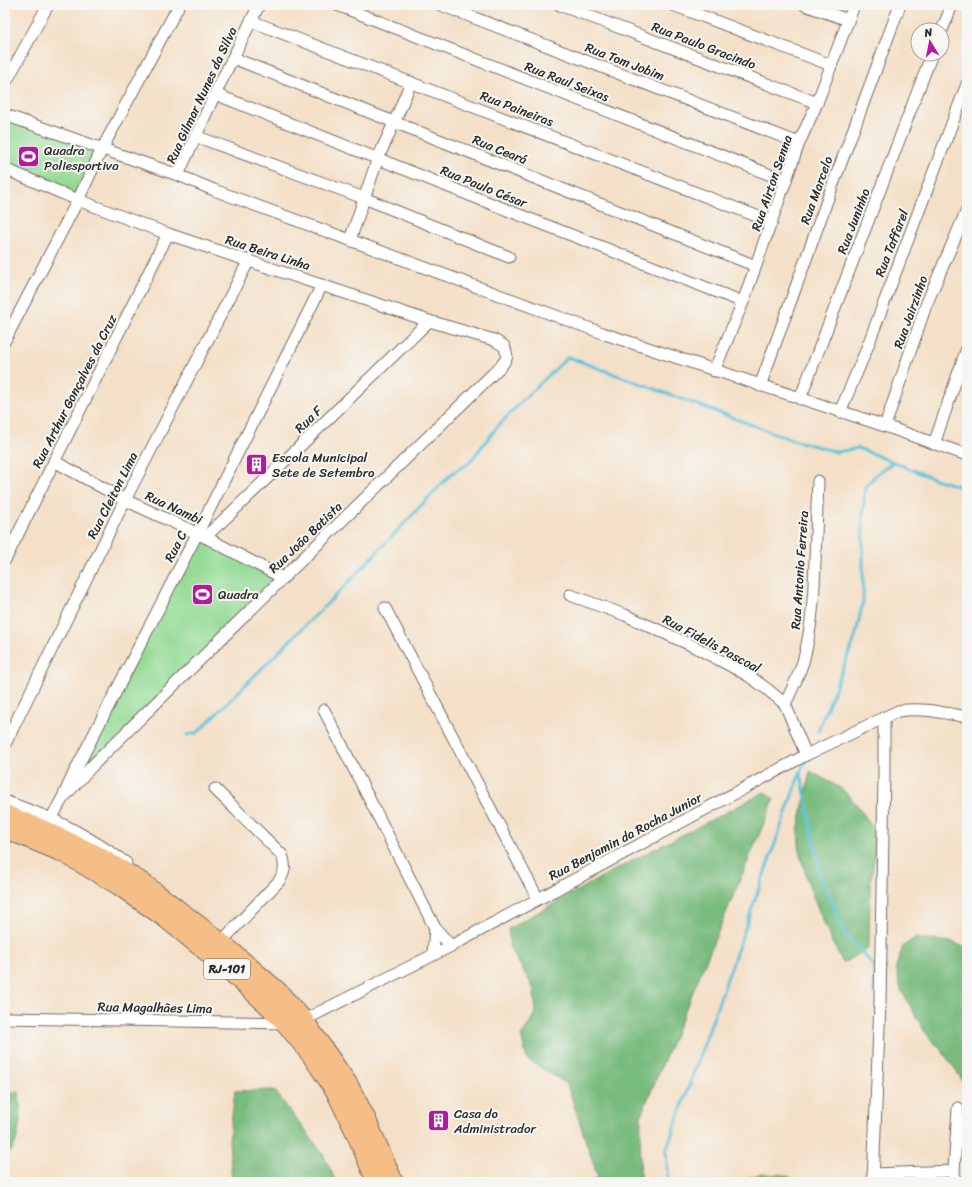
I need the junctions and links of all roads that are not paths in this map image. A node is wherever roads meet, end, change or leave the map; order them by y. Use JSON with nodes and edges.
{"nodes":[{"id":1,"x":48,"y":5,"type":"edge"},
{"id":2,"x":179,"y":5,"type":"edge"},
{"id":3,"x":259,"y":5,"type":"edge"},
{"id":4,"x":337,"y":5,"type":"edge"},
{"id":5,"x":441,"y":5,"type":"edge"},
{"id":6,"x":560,"y":5,"type":"edge"},
{"id":7,"x":674,"y":5,"type":"edge"},
{"id":8,"x":805,"y":5,"type":"edge"},
{"id":9,"x":854,"y":5,"type":"edge"},
{"id":10,"x":900,"y":5,"type":"edge"},
{"id":11,"x":952,"y":5,"type":"edge"},
{"id":12,"x":848,"y":20,"type":"junction"},
{"id":13,"x":251,"y":21,"type":"junction"},
{"id":14,"x":945,"y":22,"type":"edge"},
{"id":15,"x":233,"y":58,"type":"junction"},
{"id":16,"x":929,"y":62,"type":"edge"},
{"id":17,"x":831,"y":65,"type":"junction"},
{"id":18,"x":411,"y":82,"type":"junction"},
{"id":19,"x":5,"y":84,"type":"edge"},
{"id":20,"x":967,"y":84,"type":"edge"},
{"id":21,"x":215,"y":94,"type":"junction"},
{"id":22,"x":817,"y":103,"type":"junction"},
{"id":23,"x":5,"y":115,"type":"edge"},
{"id":24,"x":395,"y":121,"type":"junction"},
{"id":25,"x":195,"y":136,"type":"junction"},
{"id":26,"x":799,"y":143,"type":"junction"},
{"id":27,"x":102,"y":149,"type":"junction"},
{"id":28,"x":378,"y":158,"type":"junction"},
{"id":29,"x":5,"y":169,"type":"edge"},
{"id":30,"x":178,"y":175,"type":"junction"},
{"id":31,"x":786,"y":182,"type":"junction"},
{"id":32,"x":364,"y":198,"type":"junction"},
{"id":33,"x":78,"y":200,"type":"junction"},
{"id":34,"x":967,"y":210,"type":"edge"},
{"id":35,"x":772,"y":222,"type":"junction"},
{"id":36,"x":168,"y":234,"type":"junction"},
{"id":37,"x":350,"y":240,"type":"junction"},
{"id":38,"x":508,"y":257,"type":"dead end"},
{"id":39,"x":249,"y":260,"type":"junction"},
{"id":40,"x":756,"y":266,"type":"junction"},
{"id":41,"x":322,"y":285,"type":"junction"},
{"id":42,"x":743,"y":302,"type":"junction"},
{"id":43,"x":429,"y":321,"type":"junction"},
{"id":44,"x":5,"y":340,"type":"edge"},
{"id":45,"x":967,"y":348,"type":"edge"},
{"id":46,"x":502,"y":365,"type":"joint"},
{"id":47,"x":714,"y":371,"type":"junction"},
{"id":48,"x":760,"y":386,"type":"junction"},
{"id":49,"x":800,"y":399,"type":"junction"},
{"id":50,"x":840,"y":412,"type":"junction"},
{"id":51,"x":885,"y":426,"type":"junction"},
{"id":52,"x":934,"y":444,"type":"junction"},
{"id":53,"x":967,"y":455,"type":"edge"},
{"id":54,"x":54,"y":461,"type":"junction"},
{"id":55,"x":818,"y":481,"type":"dead end"},
{"id":56,"x":125,"y":500,"type":"junction"},
{"id":57,"x":201,"y":536,"type":"junction"},
{"id":58,"x":5,"y":560,"type":"edge"},
{"id":59,"x":283,"y":578,"type":"junction"},
{"id":60,"x":570,"y":594,"type":"dead end"},
{"id":61,"x":385,"y":608,"type":"dead end"},
{"id":62,"x":785,"y":704,"type":"junction"},
{"id":63,"x":324,"y":710,"type":"dead end"},
{"id":64,"x":884,"y":717,"type":"junction"},
{"id":65,"x":967,"y":717,"type":"edge"},
{"id":66,"x":5,"y":744,"type":"edge"},
{"id":67,"x":806,"y":755,"type":"junction"},
{"id":68,"x":215,"y":789,"type":"dead end"},
{"id":69,"x":62,"y":799,"type":"junction"},
{"id":70,"x":5,"y":801,"type":"edge"},
{"id":71,"x":5,"y":814,"type":"edge"},
{"id":72,"x":51,"y":819,"type":"junction"},
{"id":73,"x":5,"y":829,"type":"edge"},
{"id":74,"x":142,"y":882,"type":"junction"},
{"id":75,"x":538,"y":898,"type":"junction"},
{"id":76,"x":435,"y":928,"type":"junction"},
{"id":77,"x":221,"y":942,"type":"junction"},
{"id":78,"x":451,"y":946,"type":"junction"},
{"id":79,"x":433,"y":954,"type":"junction"},
{"id":80,"x":5,"y":1018,"type":"edge"},
{"id":81,"x":304,"y":1020,"type":"junction"},
{"id":82,"x":285,"y":1023,"type":"junction"},
{"id":83,"x":958,"y":1108,"type":"dead end"},
{"id":84,"x":954,"y":1176,"type":"edge"},
{"id":85,"x":873,"y":1178,"type":"edge"},
{"id":86,"x":376,"y":1182,"type":"edge"},
{"id":87,"x":394,"y":1182,"type":"edge"}],
"edges":[{"from":1,"to":19,"type":"street"},
{"from":2,"to":27,"type":"street"},
{"from":3,"to":13,"type":"street","name":"Rua Gilmar Nunes da Silva"},
{"from":4,"to":31,"type":"street","name":"Rua Raul Seixas"},
{"from":5,"to":26,"type":"street","name":"Rua Tom Jobim"},
{"from":6,"to":22,"type":"street","name":"Rua Paulo Gracindo"},
{"from":7,"to":17,"type":"street"},
{"from":8,"to":12,"type":"street"},
{"from":9,"to":12,"type":"street","name":"Rua Airton Senna"},
{"from":10,"to":48,"type":"street","name":"Rua Marcelo"},
{"from":11,"to":14,"type":"street"},
{"from":12,"to":17,"type":"street","name":"Rua Airton Senna"},
{"from":13,"to":15,"type":"street","name":"Rua Gilmar Nunes da Silva"},
{"from":13,"to":18,"type":"street","name":"Rua Paineiras"},
{"from":15,"to":21,"type":"street","name":"Rua Gilmar Nunes da Silva"},
{"from":15,"to":24,"type":"street","name":"Rua Ceará"},
{"from":16,"to":49,"type":"street","name":"Rua Juninho"},
{"from":17,"to":22,"type":"street","name":"Rua Airton Senna"},
{"from":18,"to":24,"type":"street"},
{"from":18,"to":35,"type":"street","name":"Rua Paineiras"},
{"from":20,"to":50,"type":"street","name":"Rua Taffarel"},
{"from":21,"to":25,"type":"street","name":"Rua Gilmar Nunes da Silva"},
{"from":21,"to":28,"type":"street","name":"Rua Paulo César"},
{"from":22,"to":26,"type":"street","name":"Rua Airton Senna"},
{"from":23,"to":27,"type":"street"},
{"from":24,"to":28,"type":"street"},
{"from":24,"to":40,"type":"street","name":"Rua Ceará"},
{"from":25,"to":30,"type":"street","name":"Rua Gilmar Nunes da Silva"},
{"from":25,"to":32,"type":"street"},
{"from":26,"to":31,"type":"street","name":"Rua Airton Senna"},
{"from":27,"to":30,"type":"street"},
{"from":27,"to":33,"type":"street"},
{"from":28,"to":32,"type":"street"},
{"from":28,"to":42,"type":"street","name":"Rua Paulo César"},
{"from":29,"to":33,"type":"street","name":"Rua Beira Linha"},
{"from":30,"to":37,"type":"street"},
{"from":31,"to":35,"type":"street","name":"Rua Airton Senna"},
{"from":32,"to":37,"type":"street"},
{"from":32,"to":38,"type":"street"},
{"from":33,"to":36,"type":"street","name":"Rua Beira Linha"},
{"from":33,"to":44,"type":"street"},
{"from":34,"to":51,"type":"street","name":"Rua Jairzinho"},
{"from":35,"to":40,"type":"street","name":"Rua Airton Senna"},
{"from":36,"to":39,"type":"street","name":"Rua Beira Linha"},
{"from":36,"to":54,"type":"street","name":"Rua Arthur Gonçalves da Cruz"},
{"from":37,"to":47,"type":"street"},
{"from":39,"to":41,"type":"street","name":"Rua Beira Linha"},
{"from":39,"to":56,"type":"street","name":"Rua Cleiton Lima"},
{"from":40,"to":42,"type":"street","name":"Rua Airton Senna"},
{"from":41,"to":43,"type":"street","name":"Rua Beira Linha"},
{"from":41,"to":57,"type":"street","name":"Rua C"},
{"from":42,"to":47,"type":"street","name":"Rua Airton Senna"},
{"from":43,"to":46,"type":"street","name":"Rua Beira Linha"},
{"from":43,"to":57,"type":"street","name":"Rua F"},
{"from":45,"to":52,"type":"street"},
{"from":46,"to":59,"type":"street","name":"Rua Joāo Batista"},
{"from":47,"to":48,"type":"street"},
{"from":48,"to":49,"type":"street"},
{"from":49,"to":50,"type":"street"},
{"from":50,"to":51,"type":"street"},
{"from":51,"to":52,"type":"street"},
{"from":52,"to":53,"type":"street"},
{"from":54,"to":56,"type":"street","name":"Rua Nambi"},
{"from":54,"to":58,"type":"street","name":"Rua Arthur Gonçalves da Cruz"},
{"from":55,"to":62,"type":"street","name":"Rua Antonio Ferreira"},
{"from":56,"to":57,"type":"street","name":"Rua Nambi"},
{"from":56,"to":66,"type":"street","name":"Rua Cleiton Lima"},
{"from":57,"to":59,"type":"street","name":"Rua Nambi"},
{"from":57,"to":69,"type":"street","name":"Rua C"},
{"from":59,"to":69,"type":"street","name":"Rua Joāo Batista"},
{"from":60,"to":62,"type":"street","name":"Rua Fidelis Pascoal"},
{"from":61,"to":75,"type":"street"},
{"from":62,"to":67,"type":"street","name":"Rua Fidelis Pascoal"},
{"from":63,"to":76,"type":"street"},
{"from":64,"to":65,"type":"street","name":"Rua Benjamin da Rocha Junior"},
{"from":64,"to":67,"type":"street","name":"Rua Benjamin da Rocha Junior"},
{"from":64,"to":85,"type":"street"},
{"from":67,"to":75,"type":"street","name":"Rua Benjamin da Rocha Junior"},
{"from":68,"to":77,"type":"street"},
{"from":69,"to":72,"type":"street","name":"Rua C"},
{"from":70,"to":72,"type":"street"},
{"from":71,"to":74,"type":"main road","number":"RJ-101"},
{"from":72,"to":74,"type":"street"},
{"from":73,"to":82,"type":"main road","number":"RJ-101"},
{"from":74,"to":77,"type":"main road","number":"RJ-101"},
{"from":75,"to":78,"type":"street","name":"Rua Benjamin da Rocha Junior"},
{"from":76,"to":78,"type":"street"},
{"from":76,"to":79,"type":"street"},
{"from":77,"to":81,"type":"main road","number":"RJ-101"},
{"from":78,"to":79,"type":"street","name":"Rua Benjamin da Rocha Junior"},
{"from":79,"to":81,"type":"street","name":"Rua Benjamin da Rocha Junior"},
{"from":80,"to":82,"type":"street","name":"Rua Magalhães Lima"},
{"from":81,"to":82,"type":"street","name":"Rua Magalhães Lima"},
{"from":81,"to":87,"type":"main road","number":"RJ-101"},
{"from":82,"to":86,"type":"main road","number":"RJ-101"},
{"from":83,"to":84,"type":"street"},
{"from":84,"to":85,"type":"street"}]}
